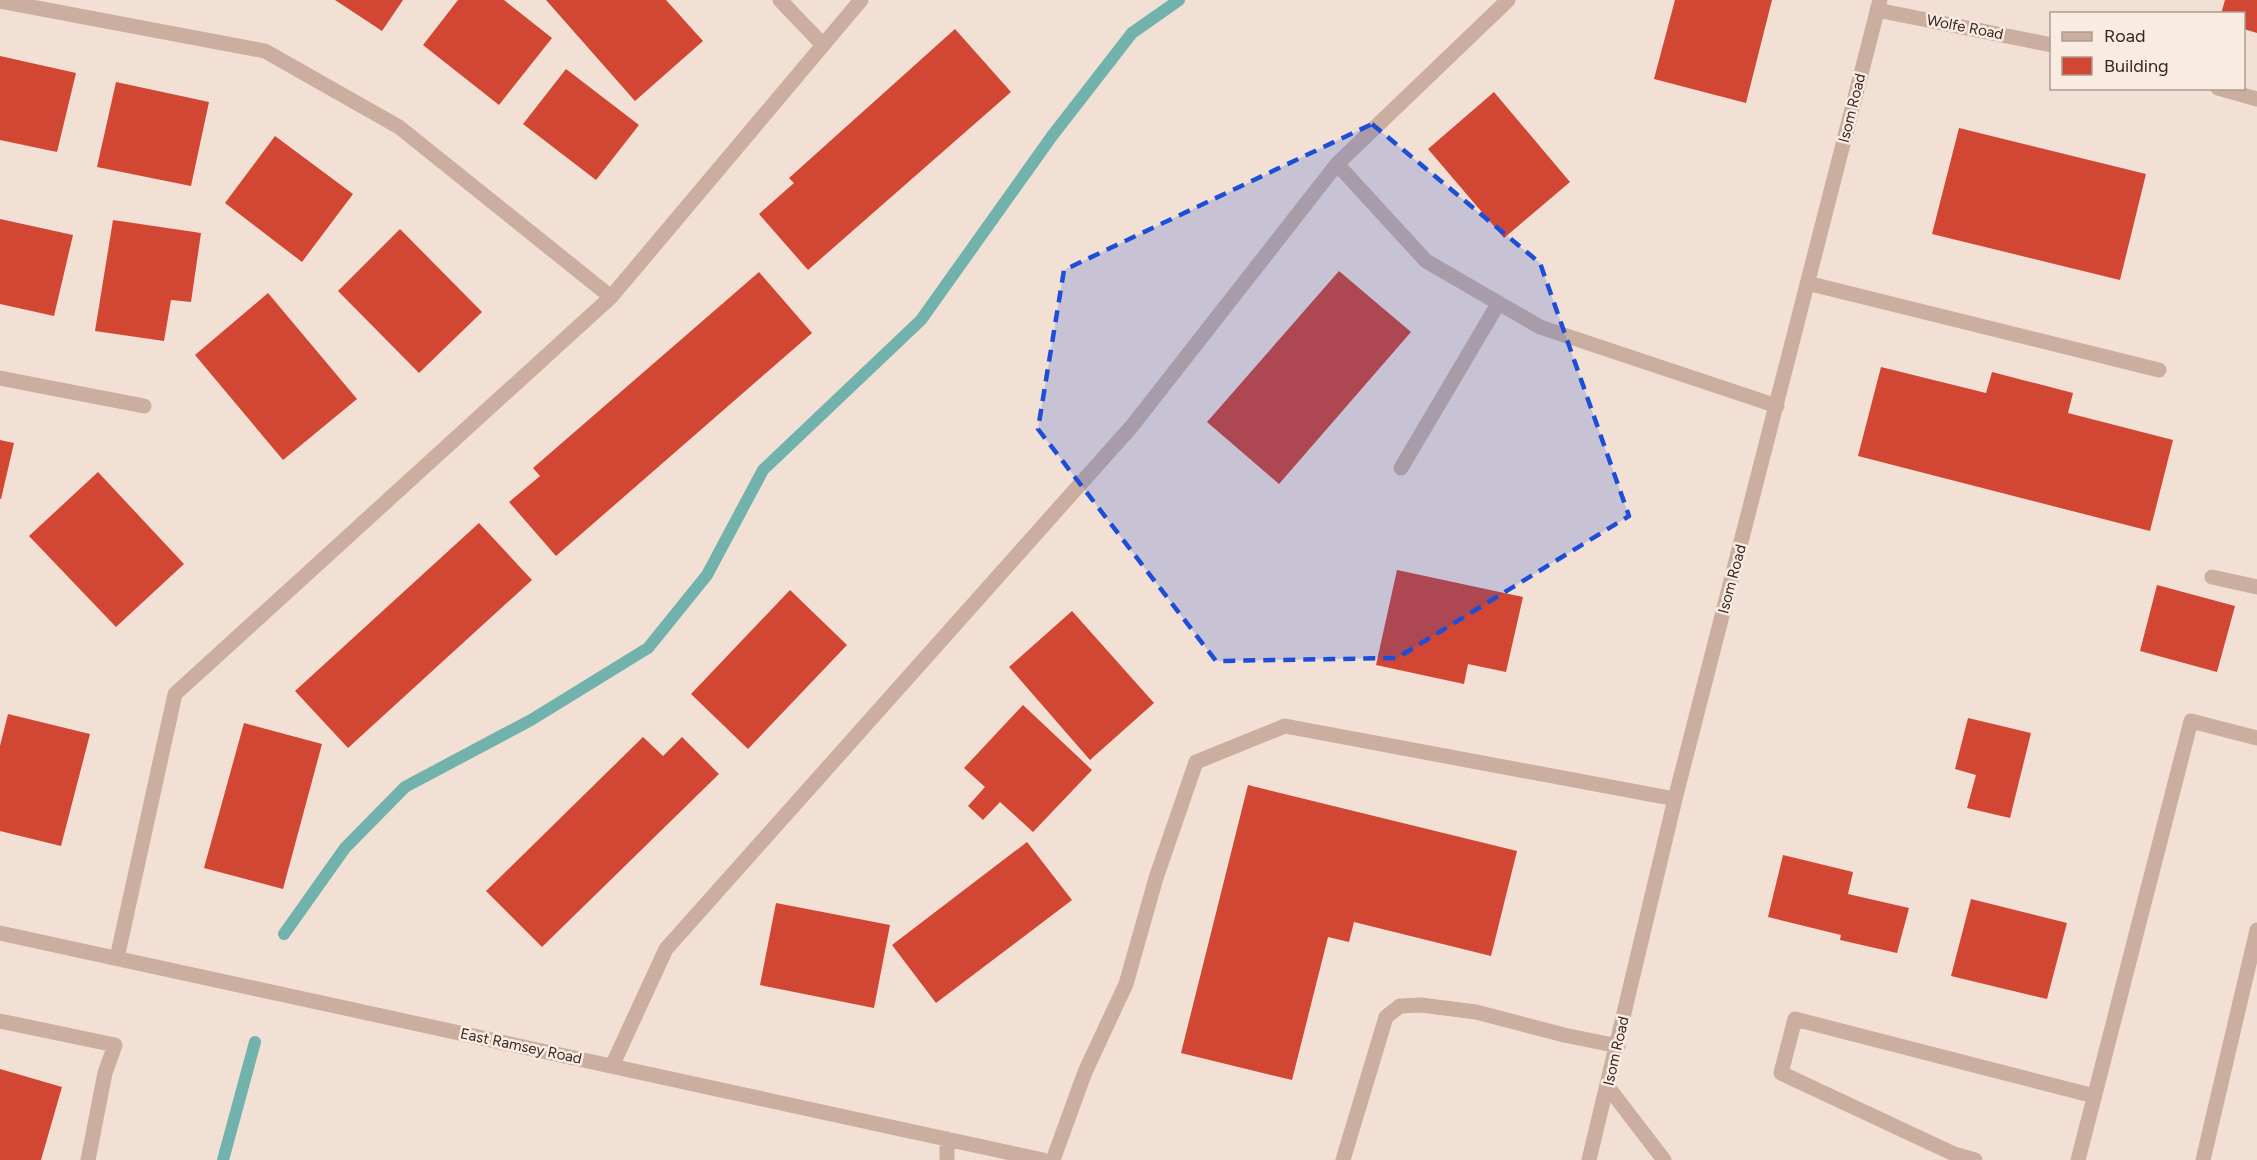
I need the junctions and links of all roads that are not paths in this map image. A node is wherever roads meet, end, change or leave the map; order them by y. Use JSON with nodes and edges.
{"nodes":[{"id":1,"x":780,"y":0,"type":"edge"},
{"id":2,"x":861,"y":0,"type":"edge"},
{"id":3,"x":1508,"y":0,"type":"edge"},
{"id":4,"x":0,"y":1,"type":"edge"},
{"id":5,"x":1879,"y":5,"type":"edge"},
{"id":6,"x":823,"y":45,"type":"junction"},
{"id":7,"x":2050,"y":45,"type":"edge"},
{"id":8,"x":2225,"y":90,"type":"edge"},
{"id":9,"x":2257,"y":99,"type":"edge"},
{"id":10,"x":1337,"y":164,"type":"junction"},
{"id":11,"x":1807,"y":283,"type":"junction"},
{"id":12,"x":610,"y":297,"type":"junction"},
{"id":13,"x":1498,"y":304,"type":"junction"},
{"id":14,"x":2159,"y":370,"type":"dead end"},
{"id":15,"x":0,"y":378,"type":"edge"},
{"id":16,"x":144,"y":406,"type":"dead end"},
{"id":17,"x":1777,"y":406,"type":"junction"},
{"id":18,"x":1401,"y":468,"type":"dead end"},
{"id":19,"x":2212,"y":577,"type":"dead end"},
{"id":20,"x":2257,"y":587,"type":"edge"},
{"id":21,"x":2257,"y":738,"type":"edge"},
{"id":22,"x":1675,"y":799,"type":"junction"},
{"id":23,"x":2257,"y":930,"type":"edge"},
{"id":24,"x":0,"y":933,"type":"edge"},
{"id":25,"x":117,"y":958,"type":"junction"},
{"id":26,"x":0,"y":1021,"type":"edge"},
{"id":27,"x":1617,"y":1046,"type":"junction"},
{"id":28,"x":612,"y":1066,"type":"junction"},
{"id":29,"x":1608,"y":1087,"type":"junction"},
{"id":30,"x":2094,"y":1096,"type":"junction"},
{"id":31,"x":947,"y":1140,"type":"junction"},
{"id":32,"x":88,"y":1160,"type":"edge"},
{"id":33,"x":947,"y":1160,"type":"edge"},
{"id":34,"x":1042,"y":1160,"type":"edge"},
{"id":35,"x":1053,"y":1160,"type":"edge"},
{"id":36,"x":1343,"y":1160,"type":"edge"},
{"id":37,"x":1589,"y":1160,"type":"edge"},
{"id":38,"x":1664,"y":1160,"type":"edge"},
{"id":39,"x":1975,"y":1160,"type":"edge"},
{"id":40,"x":2078,"y":1160,"type":"edge"},
{"id":41,"x":2203,"y":1160,"type":"edge"}],
"edges":[{"from":1,"to":6,"type":"street"},
{"from":2,"to":6,"type":"street"},
{"from":3,"to":10,"type":"street"},
{"from":4,"to":12,"type":"street"},
{"from":5,"to":7,"type":"street","name":"Wolfe Road"},
{"from":5,"to":11,"type":"street","name":"Isom Road"},
{"from":6,"to":12,"type":"street"},
{"from":8,"to":9,"type":"street"},
{"from":10,"to":13,"type":"street"},
{"from":10,"to":28,"type":"street"},
{"from":11,"to":14,"type":"street"},
{"from":11,"to":17,"type":"street","name":"Isom Road"},
{"from":12,"to":25,"type":"street"},
{"from":13,"to":17,"type":"street"},
{"from":13,"to":18,"type":"street"},
{"from":15,"to":16,"type":"street"},
{"from":17,"to":22,"type":"street","name":"Isom Road"},
{"from":19,"to":20,"type":"street"},
{"from":21,"to":30,"type":"street"},
{"from":22,"to":27,"type":"street","name":"Isom Road"},
{"from":22,"to":35,"type":"street"},
{"from":23,"to":41,"type":"street"},
{"from":24,"to":25,"type":"street","name":"East Ramsey Road"},
{"from":25,"to":28,"type":"street","name":"East Ramsey Road"},
{"from":26,"to":32,"type":"street"},
{"from":27,"to":29,"type":"street","name":"Isom Road"},
{"from":27,"to":36,"type":"street"},
{"from":28,"to":31,"type":"street","name":"East Ramsey Road"},
{"from":29,"to":37,"type":"street","name":"Isom Road"},
{"from":29,"to":38,"type":"street"},
{"from":30,"to":39,"type":"street"},
{"from":30,"to":40,"type":"street"},
{"from":31,"to":33,"type":"street"},
{"from":31,"to":34,"type":"street","name":"East Ramsey Road"}]}
